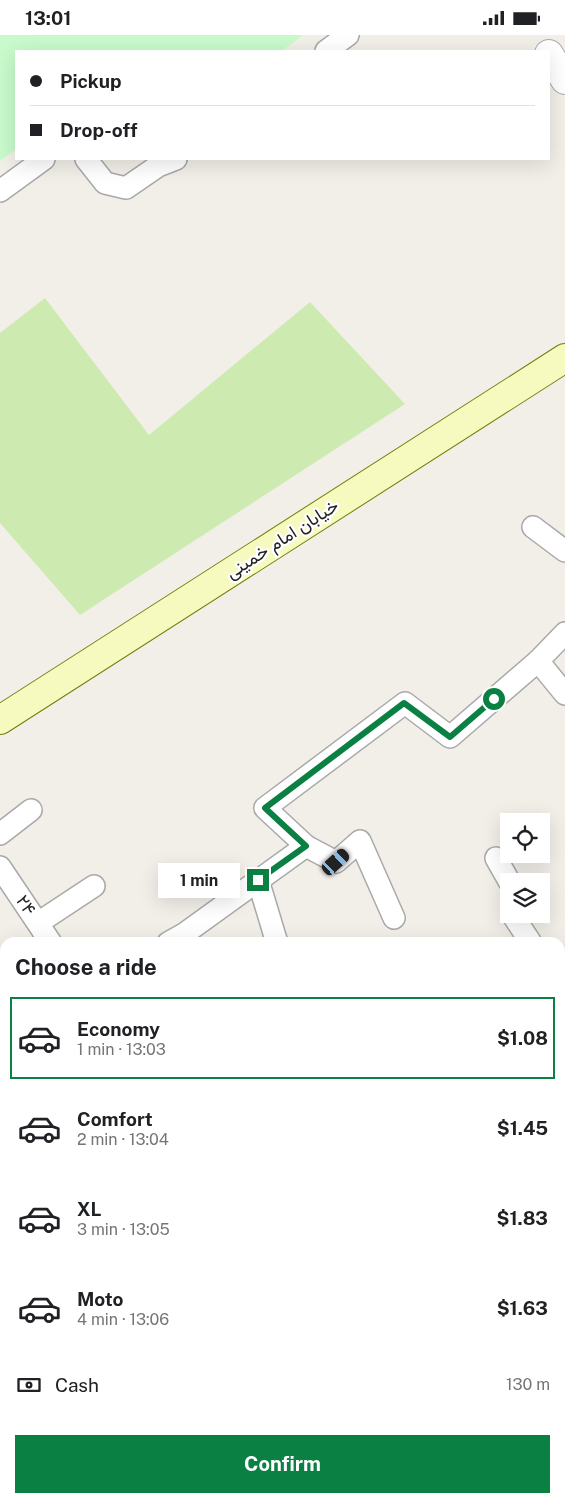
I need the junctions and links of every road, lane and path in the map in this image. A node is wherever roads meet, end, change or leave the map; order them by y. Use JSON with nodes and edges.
{"nodes":[{"id":1,"x":348,"y":35,"type":"edge"},
{"id":2,"x":537,"y":35,"type":"edge"},
{"id":3,"x":327,"y":50,"type":"edge"},
{"id":4,"x":546,"y":50,"type":"edge"},
{"id":5,"x":550,"y":56,"type":"edge"},
{"id":6,"x":565,"y":80,"type":"edge"},
{"id":7,"x":43,"y":160,"type":"edge"},
{"id":8,"x":87,"y":160,"type":"edge"},
{"id":9,"x":173,"y":160,"type":"edge"},
{"id":10,"x":0,"y":191,"type":"edge"},
{"id":11,"x":565,"y":357,"type":"edge"},
{"id":12,"x":533,"y":527,"type":"dead end"},
{"id":13,"x":565,"y":551,"type":"edge"},
{"id":14,"x":565,"y":633,"type":"edge"},
{"id":15,"x":538,"y":661,"type":"junction"},
{"id":16,"x":565,"y":694,"type":"edge"},
{"id":17,"x":0,"y":721,"type":"edge"},
{"id":18,"x":30,"y":810,"type":"dead end"},
{"id":19,"x":0,"y":834,"type":"edge"},
{"id":20,"x":306,"y":846,"type":"junction"},
{"id":21,"x":496,"y":858,"type":"dead end"},
{"id":22,"x":0,"y":867,"type":"edge"},
{"id":23,"x":504,"y":873,"type":"edge"},
{"id":24,"x":258,"y":880,"type":"junction"},
{"id":25,"x":94,"y":885,"type":"dead end"},
{"id":26,"x":394,"y":918,"type":"dead end"},
{"id":27,"x":38,"y":923,"type":"junction"},
{"id":28,"x":518,"y":923,"type":"edge"},
{"id":29,"x":47,"y":937,"type":"edge"},
{"id":30,"x":179,"y":937,"type":"edge"},
{"id":31,"x":276,"y":937,"type":"edge"},
{"id":32,"x":527,"y":937,"type":"edge"}],
"edges":[{"from":1,"to":3,"type":"street"},
{"from":2,"to":4,"type":"street"},
{"from":5,"to":6,"type":"street"},
{"from":7,"to":10,"type":"street"},
{"from":8,"to":9,"type":"street"},
{"from":11,"to":17,"type":"main road","name":"خیابان امام خمینی"},
{"from":12,"to":13,"type":"street"},
{"from":14,"to":15,"type":"street"},
{"from":15,"to":16,"type":"street"},
{"from":15,"to":20,"type":"street"},
{"from":18,"to":19,"type":"street"},
{"from":20,"to":24,"type":"street"},
{"from":20,"to":26,"type":"street"},
{"from":21,"to":23,"type":"street"},
{"from":22,"to":27,"type":"street","name":"۲۴"},
{"from":24,"to":30,"type":"street"},
{"from":24,"to":31,"type":"street"},
{"from":25,"to":27,"type":"street"},
{"from":27,"to":29,"type":"street","name":"۲۴"},
{"from":28,"to":32,"type":"street"}]}
